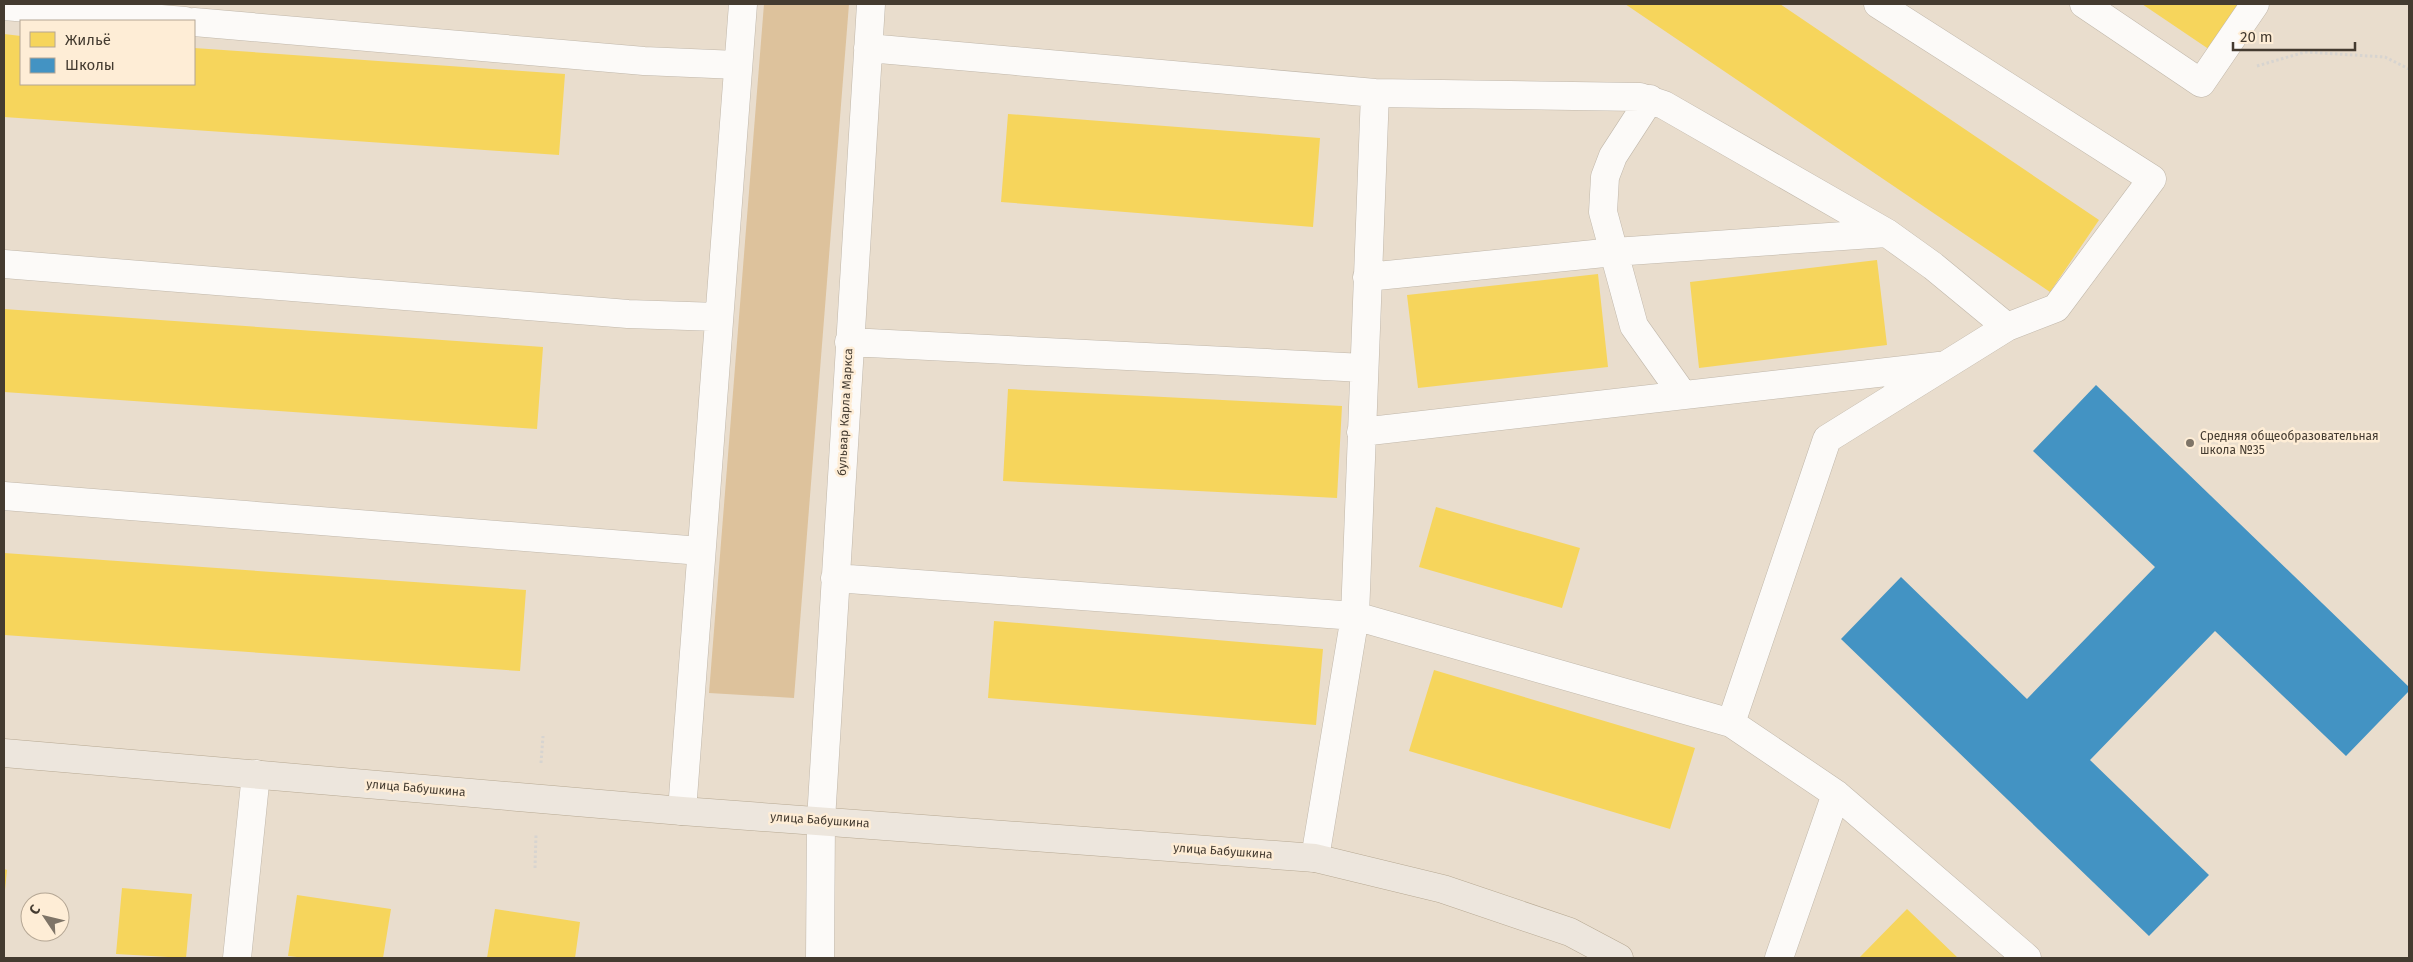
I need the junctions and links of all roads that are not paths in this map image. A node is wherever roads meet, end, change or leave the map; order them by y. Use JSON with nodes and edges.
{"nodes":[{"id":1,"x":743,"y":4,"type":"edge"},
{"id":2,"x":871,"y":4,"type":"edge"},
{"id":3,"x":1878,"y":4,"type":"edge"},
{"id":4,"x":2084,"y":4,"type":"edge"},
{"id":5,"x":2255,"y":4,"type":"edge"},
{"id":6,"x":4,"y":6,"type":"edge"},
{"id":7,"x":173,"y":20,"type":"edge"},
{"id":8,"x":195,"y":22,"type":"edge"},
{"id":9,"x":868,"y":48,"type":"junction"},
{"id":10,"x":737,"y":65,"type":"junction"},
{"id":11,"x":1375,"y":93,"type":"junction"},
{"id":12,"x":1650,"y":99,"type":"junction"},
{"id":13,"x":1887,"y":233,"type":"junction"},
{"id":14,"x":1614,"y":252,"type":"junction"},
{"id":15,"x":4,"y":264,"type":"edge"},
{"id":16,"x":1368,"y":277,"type":"junction"},
{"id":17,"x":718,"y":318,"type":"junction"},
{"id":18,"x":2007,"y":327,"type":"junction"},
{"id":19,"x":849,"y":342,"type":"junction"},
{"id":20,"x":1946,"y":365,"type":"junction"},
{"id":21,"x":1364,"y":368,"type":"junction"},
{"id":22,"x":1683,"y":395,"type":"junction"},
{"id":23,"x":1362,"y":432,"type":"junction"},
{"id":24,"x":4,"y":496,"type":"edge"},
{"id":25,"x":701,"y":551,"type":"junction"},
{"id":26,"x":835,"y":578,"type":"junction"},
{"id":27,"x":1355,"y":616,"type":"junction"},
{"id":28,"x":1731,"y":724,"type":"junction"},
{"id":29,"x":4,"y":753,"type":"edge"},
{"id":30,"x":256,"y":774,"type":"junction"},
{"id":31,"x":1836,"y":794,"type":"junction"},
{"id":32,"x":682,"y":811,"type":"junction"},
{"id":33,"x":820,"y":820,"type":"junction"},
{"id":34,"x":1314,"y":858,"type":"junction"},
{"id":35,"x":236,"y":958,"type":"edge"},
{"id":36,"x":820,"y":958,"type":"edge"},
{"id":37,"x":1619,"y":958,"type":"edge"},
{"id":38,"x":1779,"y":958,"type":"edge"},
{"id":39,"x":2027,"y":958,"type":"edge"}],
"edges":[{"from":1,"to":10,"type":"street"},
{"from":2,"to":9,"type":"street","name":"бульвар Карла Маркса"},
{"from":3,"to":18,"type":"street"},
{"from":4,"to":5,"type":"street"},
{"from":6,"to":7,"type":"street"},
{"from":8,"to":10,"type":"street"},
{"from":9,"to":11,"type":"street"},
{"from":9,"to":19,"type":"street","name":"бульвар Карла Маркса"},
{"from":10,"to":17,"type":"street"},
{"from":11,"to":12,"type":"street"},
{"from":11,"to":16,"type":"street"},
{"from":12,"to":13,"type":"street"},
{"from":12,"to":14,"type":"street"},
{"from":13,"to":14,"type":"street"},
{"from":13,"to":18,"type":"street"},
{"from":14,"to":16,"type":"street"},
{"from":14,"to":22,"type":"street"},
{"from":15,"to":17,"type":"street"},
{"from":16,"to":21,"type":"street"},
{"from":17,"to":25,"type":"street"},
{"from":18,"to":20,"type":"street"},
{"from":19,"to":21,"type":"street"},
{"from":19,"to":26,"type":"street","name":"бульвар Карла Маркса"},
{"from":20,"to":22,"type":"street"},
{"from":20,"to":28,"type":"street"},
{"from":21,"to":23,"type":"street"},
{"from":22,"to":23,"type":"street"},
{"from":23,"to":27,"type":"street"},
{"from":24,"to":25,"type":"street"},
{"from":25,"to":32,"type":"street"},
{"from":26,"to":27,"type":"street"},
{"from":26,"to":33,"type":"street","name":"бульвар Карла Маркса"},
{"from":27,"to":28,"type":"street"},
{"from":27,"to":34,"type":"street"},
{"from":28,"to":31,"type":"street"},
{"from":29,"to":30,"type":"main road","name":"улица Бабушкина"},
{"from":30,"to":32,"type":"main road","name":"улица Бабушкина"},
{"from":30,"to":35,"type":"street"},
{"from":31,"to":38,"type":"street"},
{"from":31,"to":39,"type":"street"},
{"from":32,"to":33,"type":"main road","name":"улица Бабушкина"},
{"from":33,"to":34,"type":"main road","name":"улица Бабушкина"},
{"from":33,"to":36,"type":"street","name":"бульвар Карла Маркса"},
{"from":34,"to":37,"type":"main road","name":"улица Бабушкина"}]}
